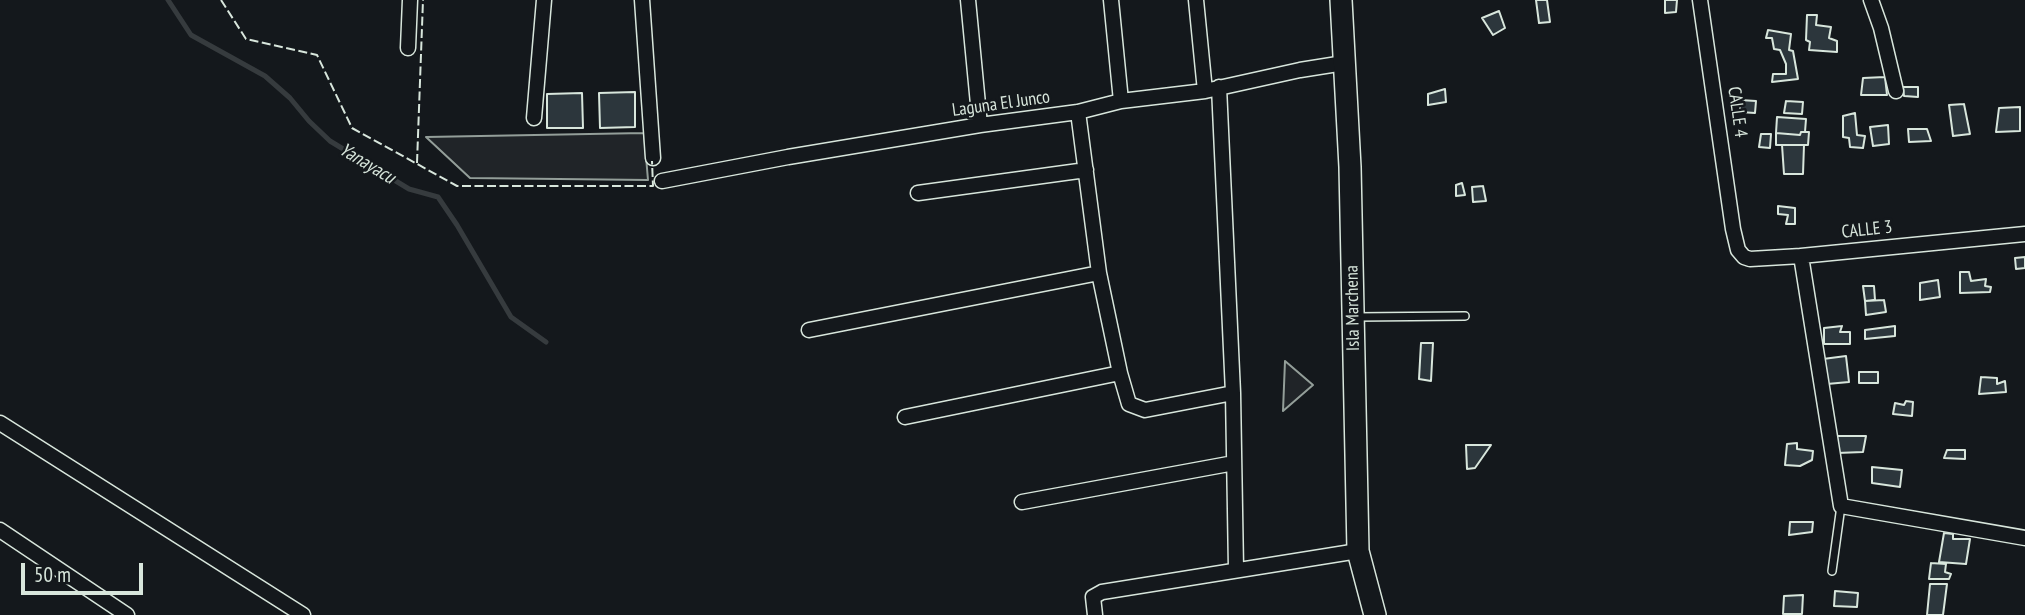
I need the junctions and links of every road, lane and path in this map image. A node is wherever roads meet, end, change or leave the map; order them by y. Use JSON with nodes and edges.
{"nodes":[{"id":1,"x":410,"y":0,"type":"edge"},
{"id":2,"x":544,"y":0,"type":"edge"},
{"id":3,"x":642,"y":0,"type":"edge"},
{"id":4,"x":968,"y":0,"type":"edge"},
{"id":5,"x":1111,"y":0,"type":"edge"},
{"id":6,"x":1196,"y":0,"type":"edge"},
{"id":7,"x":1341,"y":0,"type":"edge"},
{"id":8,"x":1700,"y":0,"type":"edge"},
{"id":9,"x":1871,"y":0,"type":"edge"},
{"id":10,"x":408,"y":48,"type":"dead end"},
{"id":11,"x":1344,"y":63,"type":"junction"},
{"id":12,"x":1212,"y":89,"type":"junction"},
{"id":13,"x":1895,"y":91,"type":"dead end"},
{"id":14,"x":1121,"y":101,"type":"junction"},
{"id":15,"x":1078,"y":112,"type":"junction"},
{"id":16,"x":534,"y":118,"type":"dead end"},
{"id":17,"x":980,"y":125,"type":"junction"},
{"id":18,"x":653,"y":158,"type":"dead end"},
{"id":19,"x":1086,"y":170,"type":"junction"},
{"id":20,"x":662,"y":181,"type":"dead end"},
{"id":21,"x":918,"y":193,"type":"dead end"},
{"id":22,"x":1733,"y":229,"type":"joint"},
{"id":23,"x":2025,"y":234,"type":"edge"},
{"id":24,"x":1801,"y":256,"type":"junction"},
{"id":25,"x":1099,"y":273,"type":"junction"},
{"id":26,"x":1465,"y":316,"type":"dead end"},
{"id":27,"x":1353,"y":317,"type":"junction"},
{"id":28,"x":809,"y":330,"type":"dead end"},
{"id":29,"x":1120,"y":373,"type":"junction"},
{"id":30,"x":1233,"y":393,"type":"junction"},
{"id":31,"x":905,"y":416,"type":"dead end"},
{"id":32,"x":0,"y":422,"type":"edge"},
{"id":33,"x":1234,"y":463,"type":"junction"},
{"id":34,"x":1022,"y":502,"type":"dead end"},
{"id":35,"x":1841,"y":506,"type":"junction"},
{"id":36,"x":0,"y":530,"type":"edge"},
{"id":37,"x":2025,"y":538,"type":"edge"},
{"id":38,"x":1358,"y":551,"type":"junction"},
{"id":39,"x":1237,"y":569,"type":"junction"},
{"id":40,"x":1832,"y":570,"type":"dead end"},
{"id":41,"x":127,"y":615,"type":"edge"},
{"id":42,"x":303,"y":615,"type":"edge"},
{"id":43,"x":1095,"y":615,"type":"edge"},
{"id":44,"x":1375,"y":615,"type":"edge"}],
"edges":[{"from":1,"to":10,"type":"street"},
{"from":2,"to":16,"type":"street"},
{"from":3,"to":18,"type":"street"},
{"from":4,"to":17,"type":"street"},
{"from":5,"to":14,"type":"street"},
{"from":6,"to":12,"type":"street"},
{"from":7,"to":11,"type":"street","name":"Isla Marchena"},
{"from":8,"to":22,"type":"street","name":"CALLE 4"},
{"from":9,"to":13,"type":"street"},
{"from":11,"to":12,"type":"street","name":"Laguna El Junco"},
{"from":11,"to":27,"type":"street","name":"Isla Marchena"},
{"from":12,"to":14,"type":"street","name":"Laguna El Junco"},
{"from":12,"to":30,"type":"street"},
{"from":14,"to":15,"type":"street","name":"Laguna El Junco"},
{"from":15,"to":17,"type":"street","name":"Laguna El Junco"},
{"from":15,"to":19,"type":"street"},
{"from":17,"to":20,"type":"street","name":"Laguna El Junco"},
{"from":19,"to":21,"type":"street"},
{"from":19,"to":25,"type":"street"},
{"from":22,"to":24,"type":"street","name":"CALLE 3"},
{"from":23,"to":24,"type":"street","name":"CALLE 3"},
{"from":24,"to":35,"type":"street"},
{"from":25,"to":28,"type":"street"},
{"from":25,"to":29,"type":"street"},
{"from":26,"to":27,"type":"lane"},
{"from":27,"to":38,"type":"street","name":"Isla Marchena"},
{"from":29,"to":30,"type":"street"},
{"from":29,"to":31,"type":"street"},
{"from":30,"to":33,"type":"street"},
{"from":32,"to":42,"type":"street"},
{"from":33,"to":34,"type":"street"},
{"from":33,"to":39,"type":"street"},
{"from":35,"to":37,"type":"street"},
{"from":35,"to":40,"type":"lane"},
{"from":36,"to":41,"type":"street"},
{"from":38,"to":39,"type":"street"},
{"from":38,"to":44,"type":"street","name":"Isla Marchena"},
{"from":39,"to":43,"type":"street"}]}
